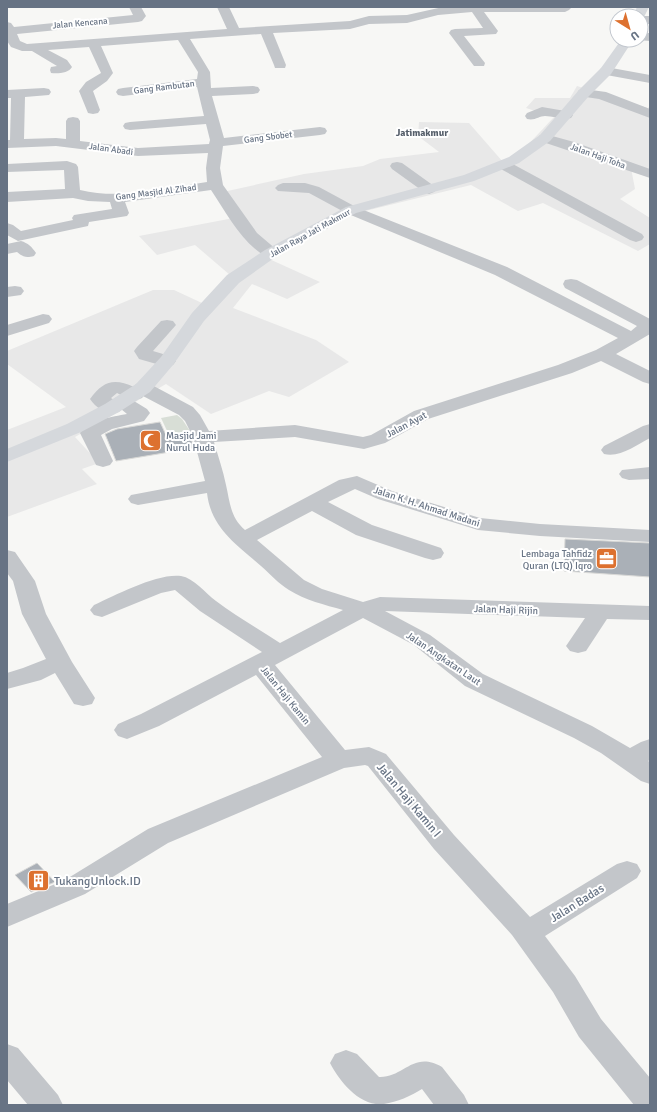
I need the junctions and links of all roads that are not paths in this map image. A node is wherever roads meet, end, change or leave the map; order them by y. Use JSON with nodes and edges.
{"nodes":[{"id":1,"x":135,"y":7,"type":"edge"},
{"id":2,"x":224,"y":7,"type":"edge"},
{"id":3,"x":565,"y":8,"type":"dead end"},
{"id":4,"x":475,"y":9,"type":"junction"},
{"id":5,"x":425,"y":10,"type":"edge"},
{"id":6,"x":265,"y":30,"type":"junction"},
{"id":7,"x":235,"y":32,"type":"junction"},
{"id":8,"x":9,"y":34,"type":"edge"},
{"id":9,"x":182,"y":36,"type":"junction"},
{"id":10,"x":97,"y":42,"type":"junction"},
{"id":11,"x":35,"y":48,"type":"junction"},
{"id":12,"x":622,"y":48,"type":"edge"},
{"id":13,"x":479,"y":63,"type":"dead end"},
{"id":14,"x":280,"y":65,"type":"dead end"},
{"id":15,"x":56,"y":70,"type":"dead end"},
{"id":16,"x":606,"y":71,"type":"junction"},
{"id":17,"x":650,"y":79,"type":"edge"},
{"id":18,"x":204,"y":87,"type":"junction"},
{"id":19,"x":253,"y":90,"type":"dead end"},
{"id":20,"x":44,"y":92,"type":"dead end"},
{"id":21,"x":123,"y":92,"type":"dead end"},
{"id":22,"x":584,"y":93,"type":"junction"},
{"id":23,"x":12,"y":94,"type":"edge"},
{"id":24,"x":93,"y":110,"type":"dead end"},
{"id":25,"x":650,"y":114,"type":"edge"},
{"id":26,"x":566,"y":115,"type":"junction"},
{"id":27,"x":532,"y":116,"type":"dead end"},
{"id":28,"x":212,"y":119,"type":"junction"},
{"id":29,"x":73,"y":121,"type":"dead end"},
{"id":30,"x":130,"y":125,"type":"dead end"},
{"id":31,"x":320,"y":131,"type":"dead end"},
{"id":32,"x":545,"y":138,"type":"junction"},
{"id":33,"x":12,"y":144,"type":"edge"},
{"id":34,"x":73,"y":144,"type":"junction"},
{"id":35,"x":215,"y":146,"type":"junction"},
{"id":36,"x":504,"y":165,"type":"junction"},
{"id":37,"x":397,"y":166,"type":"dead end"},
{"id":38,"x":7,"y":168,"type":"edge"},
{"id":39,"x":650,"y":174,"type":"edge"},
{"id":40,"x":215,"y":185,"type":"junction"},
{"id":41,"x":283,"y":188,"type":"dead end"},
{"id":42,"x":429,"y":189,"type":"junction"},
{"id":43,"x":73,"y":193,"type":"junction"},
{"id":44,"x":7,"y":196,"type":"edge"},
{"id":45,"x":119,"y":197,"type":"junction"},
{"id":46,"x":351,"y":210,"type":"junction"},
{"id":47,"x":7,"y":228,"type":"edge"},
{"id":48,"x":636,"y":237,"type":"dead end"},
{"id":49,"x":7,"y":249,"type":"edge"},
{"id":50,"x":28,"y":253,"type":"dead end"},
{"id":51,"x":271,"y":253,"type":"junction"},
{"id":52,"x":572,"y":284,"type":"dead end"},
{"id":53,"x":43,"y":319,"type":"dead end"},
{"id":54,"x":167,"y":325,"type":"dead end"},
{"id":55,"x":7,"y":331,"type":"edge"},
{"id":56,"x":632,"y":338,"type":"junction"},
{"id":57,"x":602,"y":354,"type":"junction"},
{"id":58,"x":168,"y":361,"type":"junction"},
{"id":59,"x":650,"y":378,"type":"edge"},
{"id":60,"x":128,"y":398,"type":"junction"},
{"id":61,"x":82,"y":430,"type":"junction"},
{"id":62,"x":650,"y":430,"type":"edge"},
{"id":63,"x":202,"y":437,"type":"junction"},
{"id":64,"x":611,"y":450,"type":"dead end"},
{"id":65,"x":7,"y":456,"type":"edge"},
{"id":66,"x":102,"y":461,"type":"dead end"},
{"id":67,"x":629,"y":474,"type":"dead end"},
{"id":68,"x":650,"y":474,"type":"edge"},
{"id":69,"x":216,"y":485,"type":"junction"},
{"id":70,"x":138,"y":499,"type":"dead end"},
{"id":71,"x":312,"y":502,"type":"junction"},
{"id":72,"x":650,"y":536,"type":"edge"},
{"id":73,"x":242,"y":540,"type":"junction"},
{"id":74,"x":433,"y":553,"type":"dead end"},
{"id":75,"x":7,"y":557,"type":"edge"},
{"id":76,"x":363,"y":609,"type":"junction"},
{"id":77,"x":102,"y":610,"type":"dead end"},
{"id":78,"x":600,"y":612,"type":"junction"},
{"id":79,"x":650,"y":613,"type":"edge"},
{"id":80,"x":578,"y":646,"type":"dead end"},
{"id":81,"x":269,"y":657,"type":"junction"},
{"id":82,"x":60,"y":662,"type":"junction"},
{"id":83,"x":7,"y":681,"type":"edge"},
{"id":84,"x":83,"y":698,"type":"dead end"},
{"id":85,"x":127,"y":730,"type":"dead end"},
{"id":86,"x":640,"y":754,"type":"edge"},
{"id":87,"x":339,"y":760,"type":"junction"},
{"id":88,"x":650,"y":775,"type":"edge"},
{"id":89,"x":627,"y":871,"type":"dead end"},
{"id":90,"x":7,"y":916,"type":"edge"},
{"id":91,"x":527,"y":933,"type":"junction"},
{"id":92,"x":7,"y":1057,"type":"edge"},
{"id":93,"x":346,"y":1063,"type":"dead end"},
{"id":94,"x":650,"y":1101,"type":"edge"},
{"id":95,"x":47,"y":1105,"type":"edge"},
{"id":96,"x":453,"y":1105,"type":"edge"}],
"edges":[{"from":1,"to":8,"type":"street","name":"Jalan Kencana"},
{"from":2,"to":7,"type":"street"},
{"from":3,"to":4,"type":"street"},
{"from":4,"to":5,"type":"street"},
{"from":4,"to":13,"type":"street"},
{"from":5,"to":6,"type":"street"},
{"from":6,"to":7,"type":"street"},
{"from":6,"to":14,"type":"street"},
{"from":7,"to":9,"type":"street"},
{"from":8,"to":11,"type":"street"},
{"from":9,"to":10,"type":"street"},
{"from":9,"to":18,"type":"street"},
{"from":10,"to":11,"type":"street"},
{"from":10,"to":24,"type":"street"},
{"from":11,"to":15,"type":"street"},
{"from":12,"to":16,"type":"main road","name":"Jalan Raya Jati Makmur"},
{"from":16,"to":17,"type":"street"},
{"from":16,"to":22,"type":"main road","name":"Jalan Raya Jati Makmur"},
{"from":18,"to":19,"type":"street","name":"Gang Rambutan"},
{"from":18,"to":21,"type":"street","name":"Gang Rambutan"},
{"from":18,"to":28,"type":"street"},
{"from":20,"to":23,"type":"street"},
{"from":22,"to":25,"type":"street"},
{"from":22,"to":26,"type":"main road","name":"Jalan Raya Jati Makmur"},
{"from":23,"to":33,"type":"street"},
{"from":26,"to":27,"type":"street"},
{"from":26,"to":32,"type":"main road","name":"Jalan Raya Jati Makmur"},
{"from":28,"to":30,"type":"street"},
{"from":28,"to":35,"type":"street"},
{"from":29,"to":34,"type":"street"},
{"from":31,"to":35,"type":"street","name":"Gang Sbobet"},
{"from":32,"to":36,"type":"main road","name":"Jalan Raya Jati Makmur"},
{"from":32,"to":39,"type":"street","name":"Jalan Haji Toha"},
{"from":33,"to":34,"type":"street","name":"Jalan Abadi"},
{"from":34,"to":35,"type":"street","name":"Jalan Abadi"},
{"from":35,"to":40,"type":"street"},
{"from":36,"to":42,"type":"main road","name":"Jalan Raya Jati Makmur"},
{"from":36,"to":48,"type":"street"},
{"from":37,"to":42,"type":"street"},
{"from":38,"to":43,"type":"street"},
{"from":40,"to":45,"type":"street","name":"Gang Masjid Al Zihad"},
{"from":40,"to":51,"type":"street"},
{"from":41,"to":46,"type":"street"},
{"from":42,"to":46,"type":"main road","name":"Jalan Raya Jati Makmur"},
{"from":43,"to":44,"type":"street","name":"Gang Masjid Al Zihad"},
{"from":43,"to":45,"type":"street","name":"Gang Masjid Al Zihad"},
{"from":45,"to":47,"type":"street"},
{"from":46,"to":51,"type":"main road","name":"Jalan Raya Jati Makmur"},
{"from":46,"to":56,"type":"street"},
{"from":49,"to":50,"type":"street"},
{"from":51,"to":58,"type":"main road","name":"Jalan Raya Jati Makmur"},
{"from":52,"to":56,"type":"street","name":"Jalan Ayat"},
{"from":53,"to":55,"type":"street"},
{"from":54,"to":58,"type":"street"},
{"from":56,"to":57,"type":"street","name":"Jalan Ayat"},
{"from":57,"to":59,"type":"street"},
{"from":57,"to":63,"type":"street","name":"Jalan Ayat"},
{"from":58,"to":60,"type":"main road","name":"Jalan Raya Jati Makmur"},
{"from":60,"to":61,"type":"main road","name":"Jalan Raya Jati Makmur"},
{"from":60,"to":61,"type":"street"},
{"from":60,"to":63,"type":"street","name":"Jalan Angkatan Laut"},
{"from":61,"to":65,"type":"main road","name":"Jalan Raya Jati Makmur"},
{"from":61,"to":66,"type":"street"},
{"from":62,"to":64,"type":"street"},
{"from":63,"to":69,"type":"street","name":"Jalan Angkatan Laut"},
{"from":67,"to":68,"type":"street"},
{"from":69,"to":70,"type":"street"},
{"from":69,"to":73,"type":"street","name":"Jalan Angkatan Laut"},
{"from":71,"to":72,"type":"street","name":"Jalan K. H. Ahmad Madani"},
{"from":71,"to":73,"type":"street","name":"Jalan K. H. Ahmad Madani"},
{"from":71,"to":74,"type":"street"},
{"from":73,"to":76,"type":"street","name":"Jalan Angkatan Laut"},
{"from":75,"to":82,"type":"street"},
{"from":76,"to":78,"type":"street","name":"Jalan Haji Rijin"},
{"from":76,"to":81,"type":"street"},
{"from":76,"to":86,"type":"street","name":"Jalan Angkatan Laut"},
{"from":77,"to":81,"type":"street"},
{"from":78,"to":79,"type":"street","name":"Jalan Haji Rijin"},
{"from":78,"to":80,"type":"street"},
{"from":81,"to":85,"type":"street"},
{"from":81,"to":87,"type":"street","name":"Jalan Haji Kamin"},
{"from":82,"to":83,"type":"street"},
{"from":82,"to":84,"type":"street"},
{"from":86,"to":88,"type":"street","name":"Jalan Angkatan Laut"},
{"from":87,"to":90,"type":"street","name":"Jalan Haji Kamin I"},
{"from":87,"to":91,"type":"street","name":"Jalan Haji Kamin I"},
{"from":89,"to":91,"type":"street","name":"Jalan Badas"},
{"from":91,"to":94,"type":"street","name":"Jalan Haji Kamin I"},
{"from":92,"to":95,"type":"street"},
{"from":93,"to":96,"type":"street"}]}
